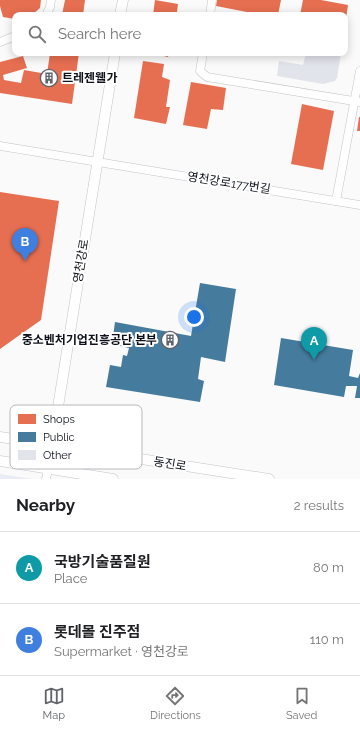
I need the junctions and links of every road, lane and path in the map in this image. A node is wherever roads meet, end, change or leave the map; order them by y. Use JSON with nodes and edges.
{"nodes":[{"id":1,"x":51,"y":0,"type":"edge"},
{"id":2,"x":123,"y":0,"type":"edge"},
{"id":3,"x":212,"y":0,"type":"edge"},
{"id":4,"x":48,"y":12,"type":"edge"},
{"id":5,"x":121,"y":12,"type":"edge"},
{"id":6,"x":210,"y":12,"type":"edge"},
{"id":7,"x":12,"y":37,"type":"edge"},
{"id":8,"x":0,"y":42,"type":"edge"},
{"id":9,"x":114,"y":56,"type":"edge"},
{"id":10,"x":202,"y":56,"type":"edge"},
{"id":11,"x":360,"y":71,"type":"edge"},
{"id":12,"x":357,"y":102,"type":"edge"},
{"id":13,"x":0,"y":146,"type":"edge"},
{"id":14,"x":98,"y":162,"type":"junction"},
{"id":15,"x":336,"y":201,"type":"junction"},
{"id":16,"x":360,"y":205,"type":"edge"},
{"id":17,"x":59,"y":405,"type":"edge"},
{"id":18,"x":0,"y":437,"type":"edge"},
{"id":19,"x":10,"y":439,"type":"edge"},
{"id":20,"x":142,"y":459,"type":"edge"},
{"id":21,"x":0,"y":461,"type":"edge"},
{"id":22,"x":10,"y":464,"type":"edge"},
{"id":23,"x":29,"y":469,"type":"edge"},
{"id":24,"x":47,"y":474,"type":"edge"},
{"id":25,"x":113,"y":479,"type":"edge"},
{"id":26,"x":269,"y":479,"type":"edge"}],
"edges":[{"from":1,"to":4,"type":"street"},
{"from":2,"to":5,"type":"street"},
{"from":3,"to":6,"type":"street"},
{"from":7,"to":8,"type":"street"},
{"from":9,"to":14,"type":"street","name":"영천강로"},
{"from":10,"to":12,"type":"street"},
{"from":11,"to":12,"type":"street"},
{"from":12,"to":15,"type":"street"},
{"from":13,"to":14,"type":"street","name":"영천강로177번길"},
{"from":14,"to":15,"type":"street","name":"영천강로177번길"},
{"from":14,"to":17,"type":"street","name":"영천강로"},
{"from":15,"to":16,"type":"street","name":"영천강로177번길"},
{"from":18,"to":19,"type":"street","name":"동진로"},
{"from":20,"to":26,"type":"street","name":"동진로"},
{"from":21,"to":22,"type":"street"},
{"from":23,"to":24,"type":"street"},
{"from":24,"to":25,"type":"street"}]}
